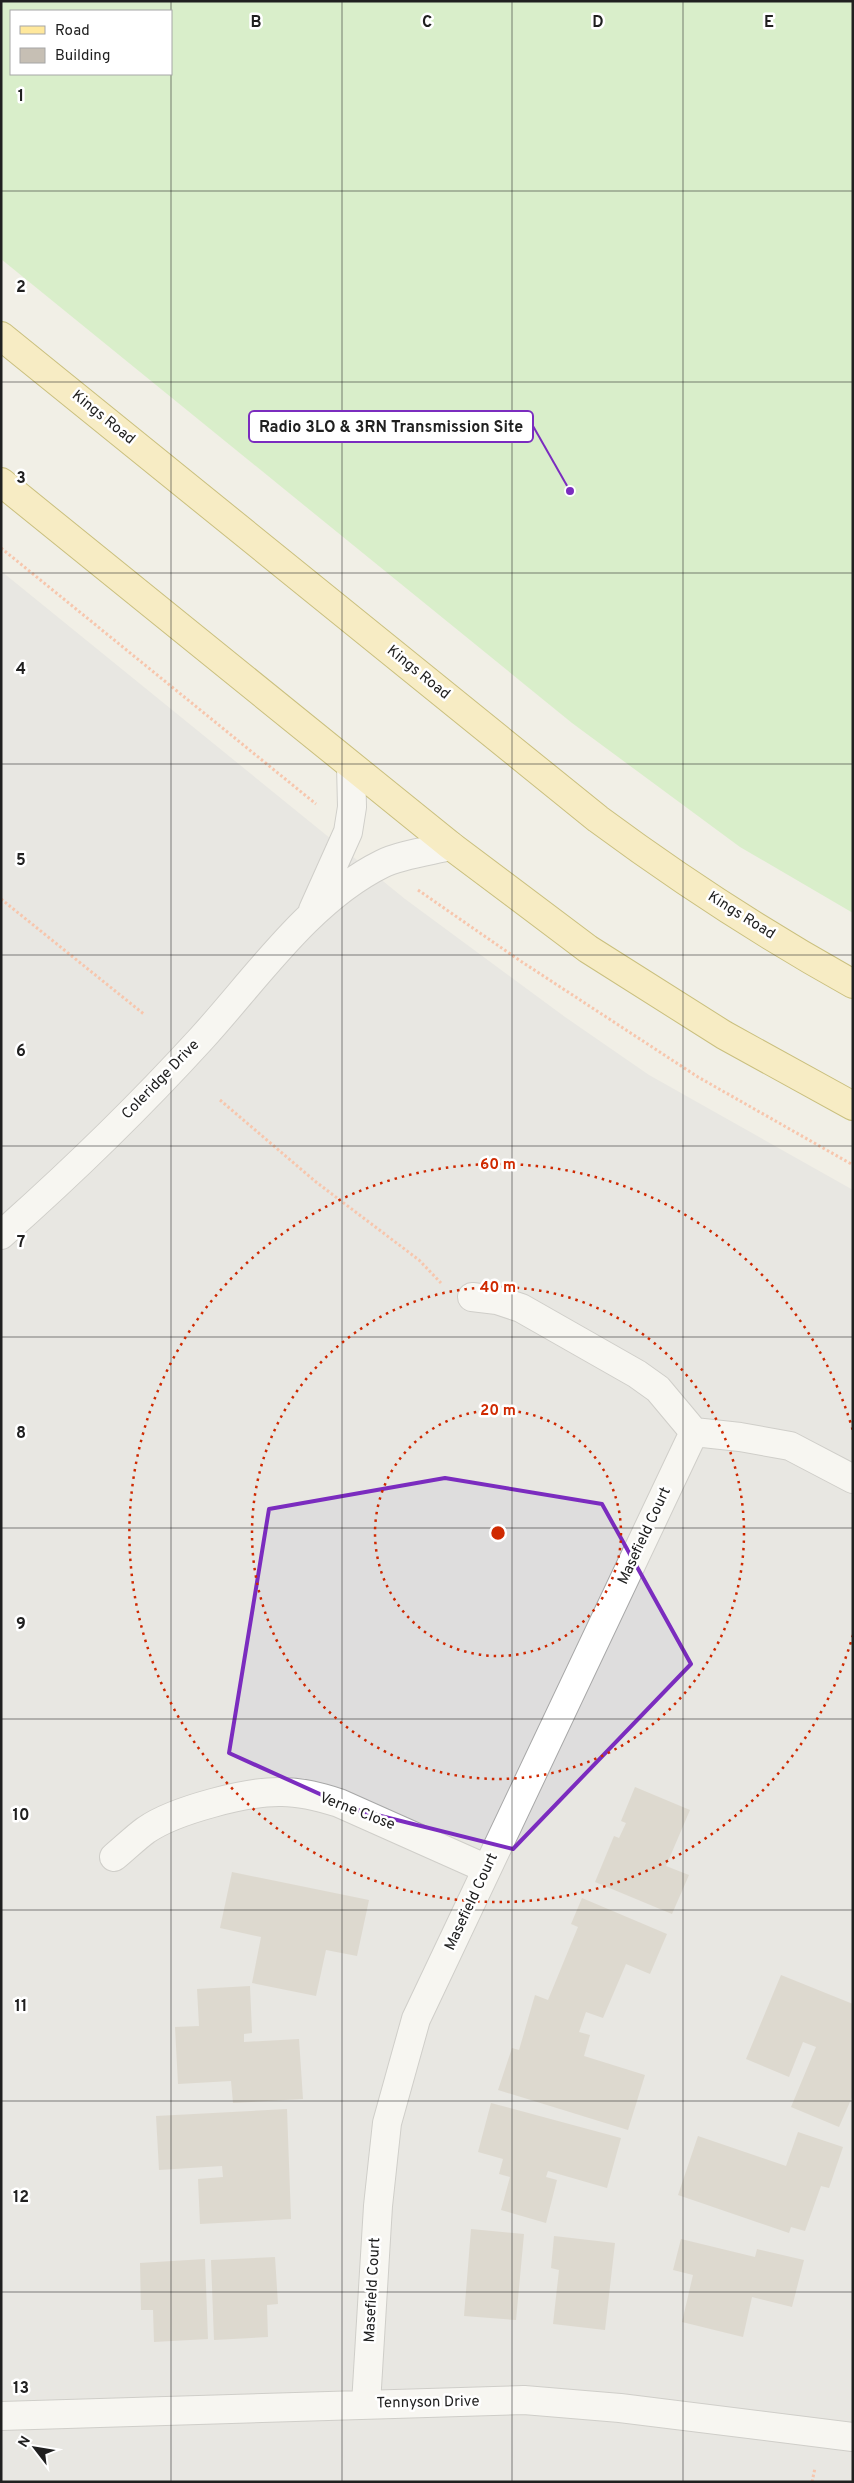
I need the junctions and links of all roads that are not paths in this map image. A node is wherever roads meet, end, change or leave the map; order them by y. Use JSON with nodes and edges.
{"nodes":[{"id":1,"x":1,"y":336,"type":"edge"},
{"id":2,"x":1,"y":482,"type":"edge"},
{"id":3,"x":351,"y":766,"type":"junction"},
{"id":4,"x":451,"y":846,"type":"junction"},
{"id":5,"x":310,"y":915,"type":"junction"},
{"id":6,"x":853,"y":984,"type":"edge"},
{"id":7,"x":853,"y":1106,"type":"edge"},
{"id":8,"x":1,"y":1235,"type":"edge"},
{"id":9,"x":472,"y":1297,"type":"road end"},
{"id":10,"x":694,"y":1432,"type":"junction"},
{"id":11,"x":853,"y":1479,"type":"edge"},
{"id":12,"x":114,"y":1857,"type":"dead end"},
{"id":13,"x":487,"y":1869,"type":"junction"},
{"id":14,"x":366,"y":2404,"type":"junction"},
{"id":15,"x":1,"y":2416,"type":"edge"},
{"id":16,"x":852,"y":2435,"type":"edge"}],
"edges":[{"from":1,"to":6,"type":"main road","name":"Kings Road"},
{"from":2,"to":3,"type":"main road"},
{"from":3,"to":4,"type":"main road"},
{"from":3,"to":5,"type":"street","name":"Coleridge Drive"},
{"from":4,"to":5,"type":"street","name":"Coleridge Drive"},
{"from":4,"to":7,"type":"main road"},
{"from":5,"to":8,"type":"street","name":"Coleridge Drive"},
{"from":9,"to":10,"type":"street"},
{"from":10,"to":11,"type":"street"},
{"from":10,"to":13,"type":"street","name":"Masefield Court"},
{"from":12,"to":13,"type":"street","name":"Verne Close"},
{"from":13,"to":14,"type":"street","name":"Masefield Court"},
{"from":14,"to":15,"type":"street","name":"Tennyson Drive"},
{"from":14,"to":16,"type":"street","name":"Tennyson Drive"}]}
